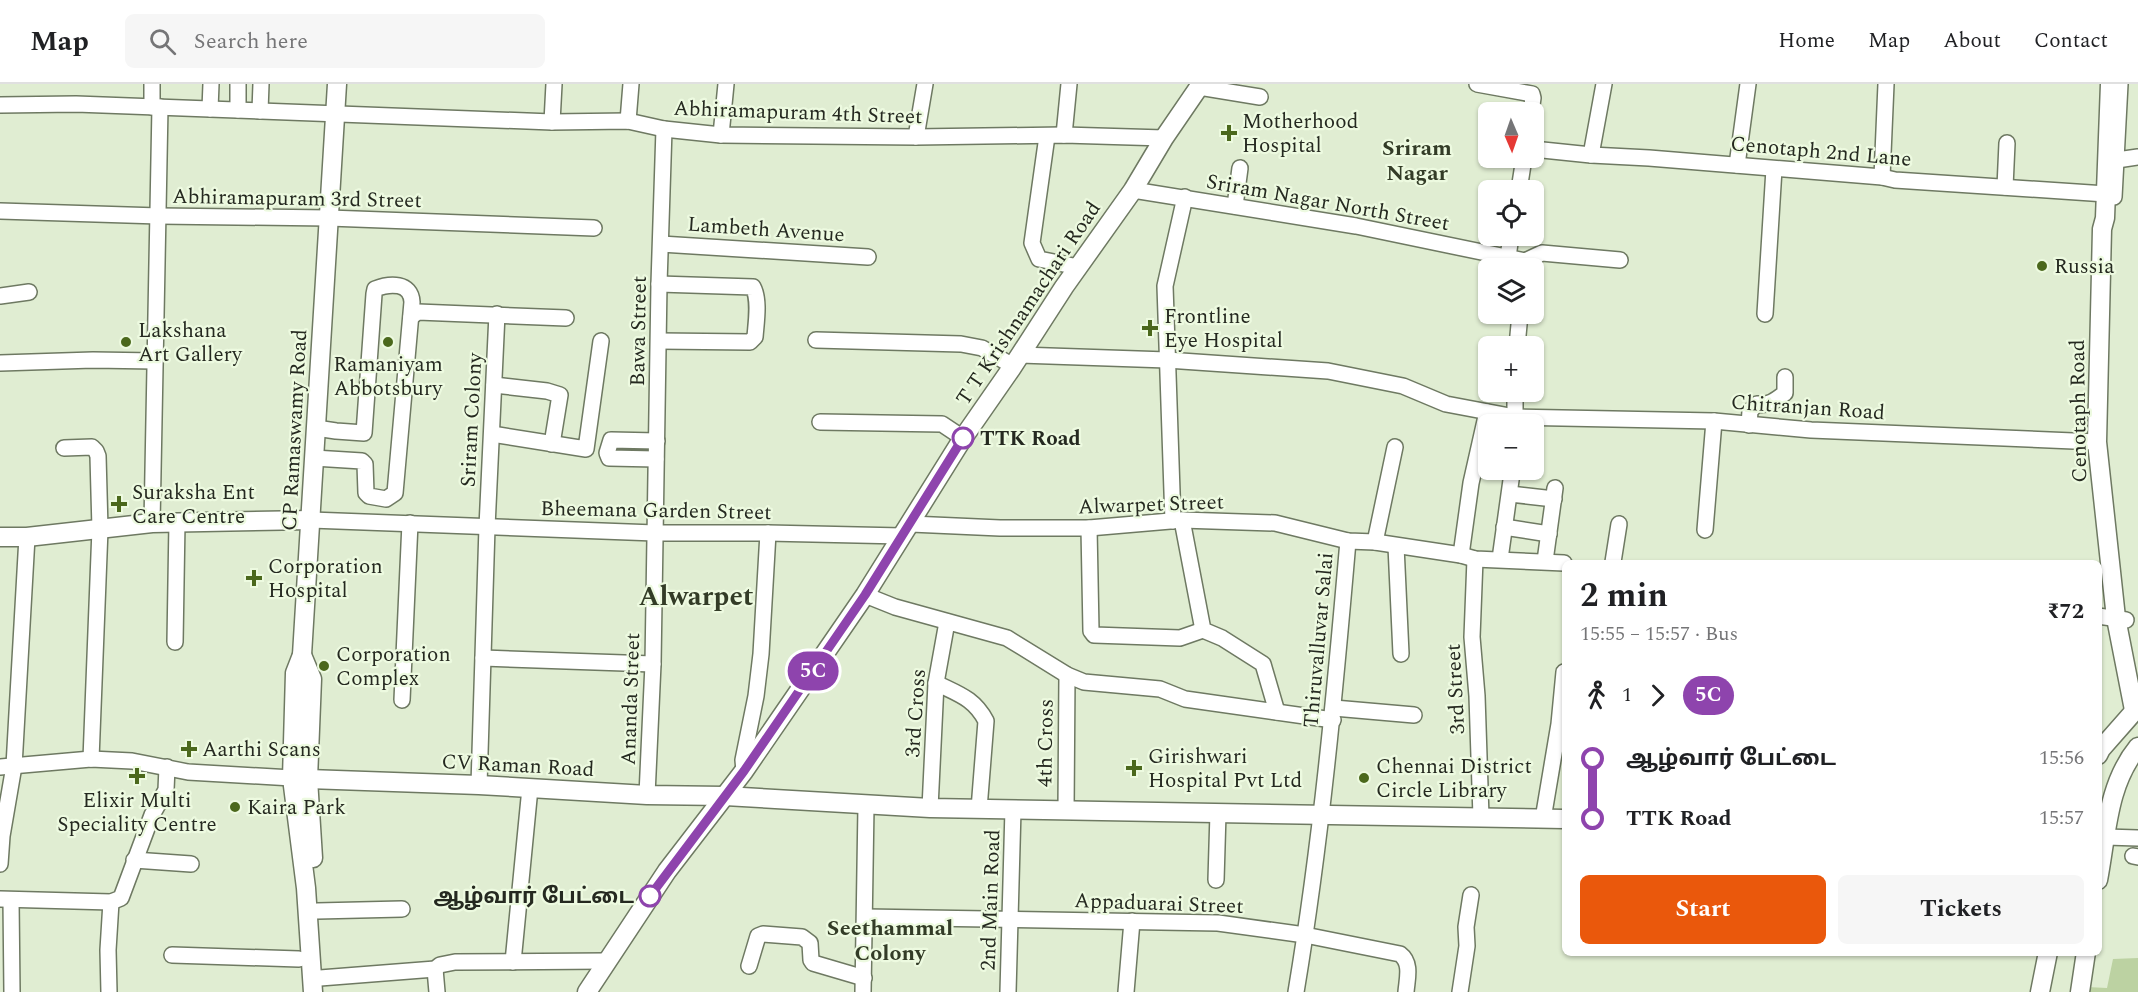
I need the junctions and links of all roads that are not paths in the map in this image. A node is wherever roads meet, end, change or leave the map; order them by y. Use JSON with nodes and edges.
{"nodes":[{"id":1,"x":152,"y":84,"type":"edge"},
{"id":2,"x":211,"y":84,"type":"edge"},
{"id":3,"x":232,"y":84,"type":"edge"},
{"id":4,"x":238,"y":84,"type":"edge"},
{"id":5,"x":261,"y":84,"type":"edge"},
{"id":6,"x":337,"y":84,"type":"edge"},
{"id":7,"x":554,"y":84,"type":"edge"},
{"id":8,"x":631,"y":84,"type":"edge"},
{"id":9,"x":726,"y":84,"type":"edge"},
{"id":10,"x":925,"y":84,"type":"edge"},
{"id":11,"x":1070,"y":84,"type":"edge"},
{"id":12,"x":1477,"y":84,"type":"edge"},
{"id":13,"x":1604,"y":84,"type":"edge"},
{"id":14,"x":1748,"y":84,"type":"edge"},
{"id":15,"x":1886,"y":84,"type":"edge"},
{"id":16,"x":2102,"y":84,"type":"edge"},
{"id":17,"x":2110,"y":84,"type":"edge"},
{"id":18,"x":2120,"y":84,"type":"edge"},
{"id":19,"x":1200,"y":85,"type":"edge"},
{"id":20,"x":1260,"y":96,"type":"dead end"},
{"id":21,"x":1532,"y":102,"type":"edge"},
{"id":22,"x":0,"y":105,"type":"edge"},
{"id":23,"x":156,"y":107,"type":"junction"},
{"id":24,"x":210,"y":109,"type":"junction"},
{"id":25,"x":235,"y":110,"type":"junction"},
{"id":26,"x":260,"y":111,"type":"junction"},
{"id":27,"x":335,"y":114,"type":"junction"},
{"id":28,"x":628,"y":121,"type":"junction"},
{"id":29,"x":552,"y":122,"type":"junction"},
{"id":30,"x":664,"y":129,"type":"junction"},
{"id":31,"x":721,"y":135,"type":"junction"},
{"id":32,"x":1064,"y":135,"type":"junction"},
{"id":33,"x":1047,"y":136,"type":"junction"},
{"id":34,"x":916,"y":137,"type":"junction"},
{"id":35,"x":1164,"y":138,"type":"junction"},
{"id":36,"x":2007,"y":143,"type":"dead end"},
{"id":37,"x":1544,"y":150,"type":"edge"},
{"id":38,"x":1591,"y":155,"type":"junction"},
{"id":39,"x":2138,"y":157,"type":"edge"},
{"id":40,"x":1737,"y":165,"type":"junction"},
{"id":41,"x":2112,"y":166,"type":"junction"},
{"id":42,"x":1240,"y":168,"type":"dead end"},
{"id":43,"x":1774,"y":169,"type":"junction"},
{"id":44,"x":1882,"y":177,"type":"junction"},
{"id":45,"x":2005,"y":187,"type":"junction"},
{"id":46,"x":1133,"y":190,"type":"junction"},
{"id":47,"x":1185,"y":197,"type":"junction"},
{"id":48,"x":2106,"y":205,"type":"junction"},
{"id":49,"x":1234,"y":206,"type":"junction"},
{"id":50,"x":0,"y":211,"type":"edge"},
{"id":51,"x":159,"y":216,"type":"junction"},
{"id":52,"x":329,"y":218,"type":"junction"},
{"id":53,"x":594,"y":228,"type":"dead end"},
{"id":54,"x":662,"y":244,"type":"junction"},
{"id":55,"x":1510,"y":246,"type":"edge"},
{"id":56,"x":868,"y":257,"type":"dead end"},
{"id":57,"x":1508,"y":257,"type":"joint"},
{"id":58,"x":1535,"y":258,"type":"edge"},
{"id":59,"x":1620,"y":261,"type":"dead end"},
{"id":60,"x":1078,"y":267,"type":"junction"},
{"id":61,"x":659,"y":284,"type":"junction"},
{"id":62,"x":29,"y":292,"type":"dead end"},
{"id":63,"x":0,"y":296,"type":"edge"},
{"id":64,"x":497,"y":314,"type":"junction"},
{"id":65,"x":1765,"y":314,"type":"dead end"},
{"id":66,"x":411,"y":317,"type":"junction"},
{"id":67,"x":566,"y":318,"type":"dead end"},
{"id":68,"x":816,"y":340,"type":"dead end"},
{"id":69,"x":601,"y":341,"type":"dead end"},
{"id":70,"x":659,"y":341,"type":"junction"},
{"id":71,"x":1016,"y":360,"type":"junction"},
{"id":72,"x":1167,"y":360,"type":"junction"},
{"id":73,"x":155,"y":362,"type":"junction"},
{"id":74,"x":0,"y":363,"type":"edge"},
{"id":75,"x":1785,"y":377,"type":"dead end"},
{"id":76,"x":494,"y":385,"type":"junction"},
{"id":77,"x":1487,"y":412,"type":"junction"},
{"id":78,"x":1498,"y":414,"type":"edge"},
{"id":79,"x":1544,"y":418,"type":"edge"},
{"id":80,"x":1714,"y":421,"type":"junction"},
{"id":81,"x":820,"y":422,"type":"dead end"},
{"id":82,"x":1749,"y":424,"type":"junction"},
{"id":83,"x":316,"y":428,"type":"junction"},
{"id":84,"x":492,"y":434,"type":"junction"},
{"id":85,"x":963,"y":438,"type":"junction"},
{"id":86,"x":657,"y":441,"type":"junction"},
{"id":87,"x":2097,"y":442,"type":"junction"},
{"id":88,"x":552,"y":444,"type":"junction"},
{"id":89,"x":1395,"y":447,"type":"dead end"},
{"id":90,"x":64,"y":448,"type":"dead end"},
{"id":91,"x":314,"y":458,"type":"junction"},
{"id":92,"x":656,"y":459,"type":"junction"},
{"id":93,"x":1511,"y":480,"type":"edge"},
{"id":94,"x":1510,"y":494,"type":"junction"},
{"id":95,"x":311,"y":520,"type":"junction"},
{"id":96,"x":1177,"y":520,"type":"junction"},
{"id":97,"x":177,"y":522,"type":"junction"},
{"id":98,"x":152,"y":523,"type":"junction"},
{"id":99,"x":410,"y":523,"type":"junction"},
{"id":100,"x":1619,"y":524,"type":"dead end"},
{"id":101,"x":487,"y":527,"type":"junction"},
{"id":102,"x":1504,"y":527,"type":"junction"},
{"id":103,"x":1089,"y":528,"type":"junction"},
{"id":104,"x":100,"y":529,"type":"junction"},
{"id":105,"x":907,"y":530,"type":"junction"},
{"id":106,"x":1705,"y":530,"type":"dead end"},
{"id":107,"x":655,"y":533,"type":"junction"},
{"id":108,"x":768,"y":533,"type":"junction"},
{"id":109,"x":1549,"y":534,"type":"junction"},
{"id":110,"x":0,"y":537,"type":"edge"},
{"id":111,"x":27,"y":537,"type":"junction"},
{"id":112,"x":1348,"y":541,"type":"junction"},
{"id":113,"x":1375,"y":543,"type":"junction"},
{"id":114,"x":1396,"y":546,"type":"junction"},
{"id":115,"x":1468,"y":557,"type":"junction"},
{"id":116,"x":1500,"y":559,"type":"junction"},
{"id":117,"x":1613,"y":560,"type":"edge"},
{"id":118,"x":1545,"y":561,"type":"junction"},
{"id":119,"x":1562,"y":563,"type":"edge"},
{"id":120,"x":865,"y":595,"type":"junction"},
{"id":121,"x":2114,"y":618,"type":"edge"},
{"id":122,"x":947,"y":622,"type":"junction"},
{"id":123,"x":1203,"y":630,"type":"junction"},
{"id":124,"x":175,"y":642,"type":"dead end"},
{"id":125,"x":1401,"y":654,"type":"dead end"},
{"id":126,"x":483,"y":658,"type":"junction"},
{"id":127,"x":2138,"y":661,"type":"edge"},
{"id":128,"x":653,"y":664,"type":"junction"},
{"id":129,"x":1067,"y":675,"type":"junction"},
{"id":130,"x":936,"y":683,"type":"junction"},
{"id":131,"x":402,"y":700,"type":"dead end"},
{"id":132,"x":2136,"y":708,"type":"edge"},
{"id":133,"x":1277,"y":712,"type":"junction"},
{"id":134,"x":1333,"y":714,"type":"junction"},
{"id":135,"x":1414,"y":715,"type":"dead end"},
{"id":136,"x":1562,"y":724,"type":"edge"},
{"id":137,"x":2102,"y":747,"type":"edge"},
{"id":138,"x":2138,"y":747,"type":"edge"},
{"id":139,"x":91,"y":759,"type":"junction"},
{"id":140,"x":7,"y":767,"type":"edge"},
{"id":141,"x":167,"y":767,"type":"junction"},
{"id":142,"x":744,"y":771,"type":"junction"},
{"id":143,"x":300,"y":779,"type":"junction"},
{"id":144,"x":479,"y":785,"type":"junction"},
{"id":145,"x":530,"y":788,"type":"junction"},
{"id":146,"x":647,"y":795,"type":"junction"},
{"id":147,"x":725,"y":796,"type":"junction"},
{"id":148,"x":866,"y":806,"type":"junction"},
{"id":149,"x":930,"y":808,"type":"junction"},
{"id":150,"x":979,"y":809,"type":"junction"},
{"id":151,"x":1013,"y":809,"type":"junction"},
{"id":152,"x":1066,"y":810,"type":"junction"},
{"id":153,"x":1218,"y":813,"type":"junction"},
{"id":154,"x":1321,"y":815,"type":"junction"},
{"id":155,"x":1481,"y":816,"type":"junction"},
{"id":156,"x":1543,"y":819,"type":"junction"},
{"id":157,"x":1562,"y":819,"type":"edge"},
{"id":158,"x":1,"y":836,"type":"edge"},
{"id":159,"x":2106,"y":837,"type":"junction"},
{"id":160,"x":2138,"y":838,"type":"edge"},
{"id":161,"x":2102,"y":858,"type":"edge"},
{"id":162,"x":134,"y":860,"type":"junction"},
{"id":163,"x":0,"y":864,"type":"edge"},
{"id":164,"x":191,"y":864,"type":"dead end"},
{"id":165,"x":303,"y":867,"type":"junction"},
{"id":166,"x":1216,"y":880,"type":"dead end"},
{"id":167,"x":1471,"y":895,"type":"dead end"},
{"id":168,"x":6,"y":899,"type":"edge"},
{"id":169,"x":111,"y":902,"type":"junction"},
{"id":170,"x":402,"y":909,"type":"dead end"},
{"id":171,"x":317,"y":911,"type":"junction"},
{"id":172,"x":865,"y":916,"type":"junction"},
{"id":173,"x":1011,"y":920,"type":"junction"},
{"id":174,"x":1132,"y":921,"type":"junction"},
{"id":175,"x":1305,"y":934,"type":"junction"},
{"id":176,"x":172,"y":955,"type":"dead end"},
{"id":177,"x":2047,"y":956,"type":"edge"},
{"id":178,"x":2085,"y":956,"type":"edge"},
{"id":179,"x":299,"y":959,"type":"junction"},
{"id":180,"x":606,"y":961,"type":"junction"},
{"id":181,"x":513,"y":962,"type":"junction"},
{"id":182,"x":749,"y":966,"type":"dead end"},
{"id":183,"x":435,"y":969,"type":"junction"},
{"id":184,"x":339,"y":985,"type":"edge"},
{"id":185,"x":863,"y":985,"type":"edge"},
{"id":186,"x":318,"y":987,"type":"edge"},
{"id":187,"x":12,"y":992,"type":"edge"},
{"id":188,"x":109,"y":992,"type":"edge"},
{"id":189,"x":302,"y":992,"type":"edge"},
{"id":190,"x":437,"y":992,"type":"edge"},
{"id":191,"x":587,"y":992,"type":"edge"},
{"id":192,"x":1008,"y":992,"type":"edge"},
{"id":193,"x":1126,"y":992,"type":"edge"},
{"id":194,"x":1296,"y":992,"type":"edge"},
{"id":195,"x":1406,"y":992,"type":"edge"},
{"id":196,"x":1460,"y":992,"type":"edge"},
{"id":197,"x":2040,"y":992,"type":"edge"},
{"id":198,"x":2080,"y":992,"type":"edge"}],
"edges":[{"from":1,"to":23,"type":"street"},
{"from":2,"to":24,"type":"street"},
{"from":3,"to":25,"type":"street"},
{"from":4,"to":25,"type":"street"},
{"from":5,"to":26,"type":"street"},
{"from":6,"to":27,"type":"main road","name":"CP Ramaswamy Road"},
{"from":7,"to":29,"type":"street"},
{"from":8,"to":28,"type":"street"},
{"from":9,"to":31,"type":"street"},
{"from":10,"to":34,"type":"street"},
{"from":11,"to":32,"type":"street"},
{"from":12,"to":21,"type":"street"},
{"from":13,"to":38,"type":"street"},
{"from":14,"to":40,"type":"street"},
{"from":15,"to":44,"type":"street"},
{"from":16,"to":41,"type":"street"},
{"from":17,"to":41,"type":"main road"},
{"from":18,"to":41,"type":"street"},
{"from":19,"to":20,"type":"street"},
{"from":19,"to":35,"type":"main road","name":"T T Krishnamachari Road"},
{"from":22,"to":23,"type":"street","name":"Abhiramapuram 4th Street"},
{"from":23,"to":24,"type":"street","name":"Abhiramapuram 4th Street"},
{"from":23,"to":51,"type":"street"},
{"from":24,"to":25,"type":"street","name":"Abhiramapuram 4th Street"},
{"from":25,"to":26,"type":"street","name":"Abhiramapuram 4th Street"},
{"from":26,"to":27,"type":"street","name":"Abhiramapuram 4th Street"},
{"from":27,"to":29,"type":"street","name":"Abhiramapuram 4th Street"},
{"from":27,"to":52,"type":"main road","name":"CP Ramaswamy Road"},
{"from":28,"to":29,"type":"street","name":"Abhiramapuram 4th Street"},
{"from":28,"to":30,"type":"street","name":"Abhiramapuram 4th Street"},
{"from":30,"to":31,"type":"street","name":"Abhiramapuram 4th Street"},
{"from":30,"to":54,"type":"street","name":"Bawa Street"},
{"from":31,"to":34,"type":"street","name":"Abhiramapuram 4th Street"},
{"from":32,"to":33,"type":"street","name":"Abhiramapuram 4th Street"},
{"from":32,"to":35,"type":"street","name":"Abhiramapuram 4th Street"},
{"from":33,"to":34,"type":"street","name":"Abhiramapuram 4th Street"},
{"from":33,"to":60,"type":"street"},
{"from":35,"to":46,"type":"main road","name":"T T Krishnamachari Road"},
{"from":36,"to":45,"type":"street"},
{"from":37,"to":38,"type":"street","name":"Cenotaph 2nd Lane"},
{"from":38,"to":40,"type":"street","name":"Cenotaph 2nd Lane"},
{"from":39,"to":41,"type":"street"},
{"from":40,"to":43,"type":"street","name":"Cenotaph 2nd Lane"},
{"from":41,"to":48,"type":"main road"},
{"from":42,"to":49,"type":"street"},
{"from":43,"to":44,"type":"street","name":"Cenotaph 2nd Lane"},
{"from":43,"to":65,"type":"street"},
{"from":44,"to":45,"type":"street","name":"Cenotaph 2nd Lane"},
{"from":45,"to":48,"type":"street","name":"Cenotaph 2nd Lane"},
{"from":46,"to":47,"type":"street","name":"Sriram Nagar North Street"},
{"from":46,"to":60,"type":"main road","name":"T T Krishnamachari Road"},
{"from":47,"to":49,"type":"street","name":"Sriram Nagar North Street"},
{"from":47,"to":72,"type":"street"},
{"from":48,"to":87,"type":"main road","name":"Cenotaph Road"},
{"from":48,"to":121,"type":"main road","name":"Cenotaph Road"},
{"from":49,"to":57,"type":"street","name":"Sriram Nagar North Street"},
{"from":50,"to":51,"type":"street","name":"Abhiramapuram 3rd Street"},
{"from":51,"to":52,"type":"street","name":"Abhiramapuram 3rd Street"},
{"from":51,"to":73,"type":"street"},
{"from":52,"to":53,"type":"street","name":"Abhiramapuram 3rd Street"},
{"from":52,"to":83,"type":"main road","name":"CP Ramaswamy Road"},
{"from":54,"to":56,"type":"street","name":"Lambeth Avenue"},
{"from":54,"to":61,"type":"street","name":"Bawa Street"},
{"from":55,"to":57,"type":"street"},
{"from":58,"to":59,"type":"street","name":"Sriram Nagar North Street"},
{"from":60,"to":71,"type":"main road","name":"T T Krishnamachari Road"},
{"from":61,"to":70,"type":"street","name":"Bawa Street"},
{"from":61,"to":70,"type":"street"},
{"from":62,"to":63,"type":"street"},
{"from":64,"to":66,"type":"street"},
{"from":64,"to":67,"type":"street"},
{"from":64,"to":76,"type":"street","name":"Sriram Colony"},
{"from":66,"to":83,"type":"street"},
{"from":66,"to":91,"type":"street"},
{"from":68,"to":71,"type":"street"},
{"from":69,"to":88,"type":"street"},
{"from":70,"to":86,"type":"street","name":"Bawa Street"},
{"from":71,"to":72,"type":"street","name":"Chitranjan Road"},
{"from":71,"to":85,"type":"main road","name":"T T Krishnamachari Road"},
{"from":72,"to":77,"type":"street","name":"Chitranjan Road"},
{"from":72,"to":96,"type":"street"},
{"from":73,"to":74,"type":"street"},
{"from":73,"to":98,"type":"street"},
{"from":75,"to":82,"type":"street"},
{"from":76,"to":84,"type":"street","name":"Sriram Colony"},
{"from":76,"to":88,"type":"street"},
{"from":77,"to":78,"type":"street","name":"Chitranjan Road"},
{"from":77,"to":115,"type":"street","name":"3rd Street"},
{"from":79,"to":80,"type":"street","name":"Chitranjan Road"},
{"from":80,"to":82,"type":"street","name":"Chitranjan Road"},
{"from":80,"to":106,"type":"street"},
{"from":81,"to":85,"type":"street"},
{"from":82,"to":87,"type":"street","name":"Chitranjan Road"},
{"from":83,"to":91,"type":"main road","name":"CP Ramaswamy Road"},
{"from":84,"to":88,"type":"street"},
{"from":84,"to":101,"type":"street","name":"Sriram Colony"},
{"from":85,"to":105,"type":"main road","name":"T T Krishnamachari Road"},
{"from":86,"to":92,"type":"street","name":"Bawa Street"},
{"from":86,"to":92,"type":"street"},
{"from":87,"to":121,"type":"main road","name":"Cenotaph Road"},
{"from":89,"to":113,"type":"street"},
{"from":90,"to":104,"type":"street"},
{"from":91,"to":95,"type":"main road","name":"CP Ramaswamy Road"},
{"from":92,"to":107,"type":"street","name":"Bawa Street"},
{"from":93,"to":94,"type":"street"},
{"from":94,"to":102,"type":"street"},
{"from":94,"to":109,"type":"street"},
{"from":95,"to":97,"type":"main road"},
{"from":95,"to":99,"type":"street","name":"Bheemana Garden Street"},
{"from":95,"to":143,"type":"main road","name":"CP Ramaswamy Road"},
{"from":96,"to":103,"type":"street","name":"Alwarpet Street"},
{"from":96,"to":112,"type":"street","name":"Alwarpet Street"},
{"from":96,"to":123,"type":"street"},
{"from":97,"to":98,"type":"main road"},
{"from":97,"to":124,"type":"street"},
{"from":98,"to":104,"type":"main road"},
{"from":99,"to":101,"type":"street","name":"Bheemana Garden Street"},
{"from":99,"to":131,"type":"street"},
{"from":100,"to":117,"type":"street"},
{"from":101,"to":107,"type":"street","name":"Bheemana Garden Street"},
{"from":101,"to":126,"type":"street","name":"Sriram Colony"},
{"from":102,"to":109,"type":"street"},
{"from":102,"to":116,"type":"street"},
{"from":103,"to":105,"type":"street","name":"Alwarpet Street"},
{"from":103,"to":123,"type":"street"},
{"from":104,"to":111,"type":"main road"},
{"from":104,"to":139,"type":"street"},
{"from":105,"to":108,"type":"street","name":"Bheemana Garden Street"},
{"from":105,"to":120,"type":"main road","name":"T T Krishnamachari Road"},
{"from":107,"to":108,"type":"street","name":"Bheemana Garden Street"},
{"from":107,"to":128,"type":"street","name":"Ananda Street"},
{"from":108,"to":142,"type":"street"},
{"from":109,"to":118,"type":"street"},
{"from":110,"to":111,"type":"main road"},
{"from":111,"to":140,"type":"street"},
{"from":112,"to":113,"type":"street","name":"Alwarpet Street"},
{"from":112,"to":134,"type":"street","name":"Thiruvalluvar Salai"},
{"from":113,"to":114,"type":"street","name":"Alwarpet Street"},
{"from":114,"to":115,"type":"street","name":"Alwarpet Street"},
{"from":114,"to":125,"type":"street"},
{"from":115,"to":116,"type":"street","name":"Alwarpet Street"},
{"from":115,"to":155,"type":"street","name":"3rd Street"},
{"from":116,"to":118,"type":"street","name":"Alwarpet Street"},
{"from":118,"to":119,"type":"street","name":"Alwarpet Street"},
{"from":120,"to":122,"type":"street"},
{"from":120,"to":142,"type":"main road","name":"T T Krishnamachari Road"},
{"from":121,"to":127,"type":"main road","name":"Cenotaph Road"},
{"from":121,"to":132,"type":"main road","name":"Cenotaph Road"},
{"from":122,"to":129,"type":"street"},
{"from":122,"to":130,"type":"street","name":"3rd Cross"},
{"from":123,"to":133,"type":"street"},
{"from":126,"to":128,"type":"street"},
{"from":126,"to":144,"type":"street","name":"Sriram Colony"},
{"from":128,"to":146,"type":"street","name":"Ananda Street"},
{"from":129,"to":133,"type":"street"},
{"from":129,"to":152,"type":"street","name":"4th Cross"},
{"from":130,"to":149,"type":"street","name":"3rd Cross"},
{"from":130,"to":150,"type":"street"},
{"from":132,"to":137,"type":"main road"},
{"from":133,"to":134,"type":"street"},
{"from":134,"to":135,"type":"street"},
{"from":134,"to":154,"type":"street","name":"Thiruvalluvar Salai"},
{"from":136,"to":156,"type":"street"},
{"from":138,"to":159,"type":"main road"},
{"from":139,"to":140,"type":"street","name":"CV Raman Road"},
{"from":139,"to":141,"type":"street","name":"CV Raman Road"},
{"from":140,"to":158,"type":"street"},
{"from":141,"to":143,"type":"street","name":"CV Raman Road"},
{"from":141,"to":162,"type":"street"},
{"from":142,"to":147,"type":"main road","name":"T T Krishnamachari Road"},
{"from":143,"to":144,"type":"main road","name":"CV Raman Road"},
{"from":143,"to":165,"type":"main road"},
{"from":143,"to":171,"type":"main road"},
{"from":144,"to":145,"type":"main road","name":"CV Raman Road"},
{"from":145,"to":146,"type":"main road","name":"CV Raman Road"},
{"from":145,"to":181,"type":"street"},
{"from":146,"to":147,"type":"main road","name":"CV Raman Road"},
{"from":147,"to":148,"type":"main road","name":"CV Raman Road"},
{"from":147,"to":180,"type":"main road","name":"T T Krishnamachari Road"},
{"from":148,"to":149,"type":"main road","name":"CV Raman Road"},
{"from":148,"to":172,"type":"street"},
{"from":149,"to":150,"type":"main road","name":"CV Raman Road"},
{"from":150,"to":151,"type":"main road","name":"CV Raman Road"},
{"from":151,"to":152,"type":"main road","name":"CV Raman Road"},
{"from":151,"to":173,"type":"street","name":"2nd Main Road"},
{"from":152,"to":153,"type":"main road","name":"CV Raman Road"},
{"from":153,"to":154,"type":"main road","name":"CV Raman Road"},
{"from":153,"to":166,"type":"street"},
{"from":154,"to":155,"type":"main road","name":"CV Raman Road"},
{"from":154,"to":175,"type":"street","name":"Thiruvalluvar Salai"},
{"from":155,"to":156,"type":"main road","name":"CV Raman Road"},
{"from":156,"to":157,"type":"main road","name":"CV Raman Road"},
{"from":158,"to":163,"type":"street"},
{"from":159,"to":160,"type":"street"},
{"from":159,"to":161,"type":"main road"},
{"from":162,"to":164,"type":"street"},
{"from":162,"to":169,"type":"street"},
{"from":165,"to":179,"type":"main road"},
{"from":165,"to":186,"type":"main road"},
{"from":167,"to":196,"type":"street"},
{"from":168,"to":169,"type":"street"},
{"from":168,"to":187,"type":"street"},
{"from":169,"to":188,"type":"street"},
{"from":170,"to":171,"type":"street"},
{"from":171,"to":186,"type":"main road"},
{"from":172,"to":173,"type":"street","name":"Appaduarai Street"},
{"from":172,"to":185,"type":"street"},
{"from":173,"to":174,"type":"street","name":"Appaduarai Street"},
{"from":173,"to":192,"type":"street","name":"2nd Main Road"},
{"from":174,"to":175,"type":"street","name":"Appaduarai Street"},
{"from":174,"to":193,"type":"street"},
{"from":175,"to":194,"type":"street","name":"Thiruvalluvar Salai"},
{"from":175,"to":195,"type":"street","name":"Appaduarai Street"},
{"from":176,"to":179,"type":"street"},
{"from":177,"to":197,"type":"main road"},
{"from":178,"to":198,"type":"main road"},
{"from":179,"to":189,"type":"main road"},
{"from":180,"to":181,"type":"street"},
{"from":180,"to":191,"type":"main road","name":"T T Krishnamachari Road"},
{"from":181,"to":183,"type":"street"},
{"from":182,"to":185,"type":"street"},
{"from":183,"to":184,"type":"street"},
{"from":183,"to":190,"type":"street"},
{"from":184,"to":186,"type":"street"}]}
